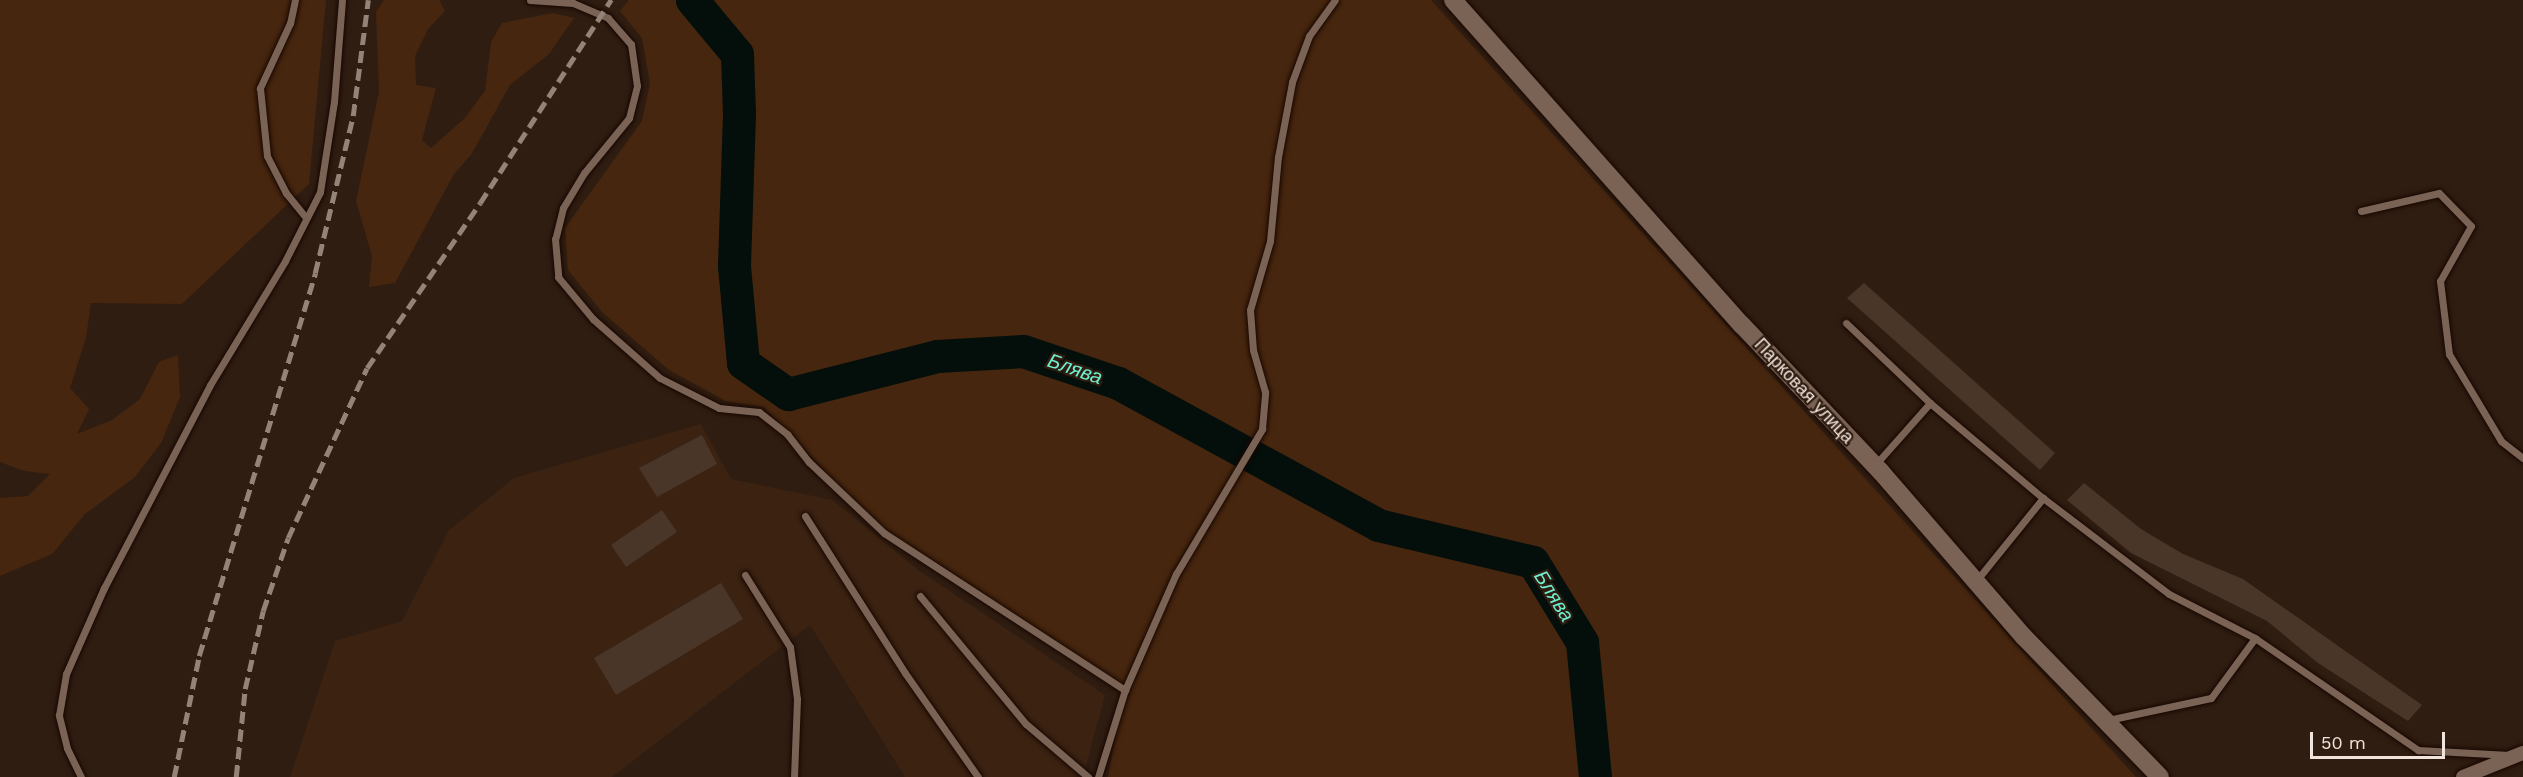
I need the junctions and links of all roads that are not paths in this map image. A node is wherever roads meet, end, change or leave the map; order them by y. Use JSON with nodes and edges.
{"nodes":[{"id":1,"x":295,"y":0,"type":"edge"},
{"id":2,"x":342,"y":0,"type":"edge"},
{"id":3,"x":530,"y":0,"type":"edge"},
{"id":4,"x":1335,"y":0,"type":"edge"},
{"id":5,"x":1453,"y":0,"type":"edge"},
{"id":6,"x":2361,"y":211,"type":"dead end"},
{"id":7,"x":306,"y":218,"type":"junction"},
{"id":8,"x":1846,"y":323,"type":"dead end"},
{"id":9,"x":1930,"y":403,"type":"junction"},
{"id":10,"x":2523,"y":458,"type":"edge"},
{"id":11,"x":1875,"y":465,"type":"junction"},
{"id":12,"x":2043,"y":498,"type":"junction"},
{"id":13,"x":805,"y":516,"type":"dead end"},
{"id":14,"x":745,"y":574,"type":"dead end"},
{"id":15,"x":1976,"y":581,"type":"junction"},
{"id":16,"x":920,"y":596,"type":"dead end"},
{"id":17,"x":2255,"y":638,"type":"junction"},
{"id":18,"x":1125,"y":690,"type":"junction"},
{"id":19,"x":2106,"y":720,"type":"junction"},
{"id":20,"x":2519,"y":754,"type":"edge"},
{"id":21,"x":81,"y":777,"type":"edge"},
{"id":22,"x":794,"y":777,"type":"edge"},
{"id":23,"x":978,"y":777,"type":"edge"},
{"id":24,"x":1088,"y":777,"type":"edge"},
{"id":25,"x":1098,"y":777,"type":"edge"},
{"id":26,"x":2160,"y":777,"type":"edge"},
{"id":27,"x":2463,"y":777,"type":"edge"}],
"edges":[{"from":1,"to":7,"type":"lane"},
{"from":2,"to":7,"type":"lane"},
{"from":3,"to":18,"type":"lane"},
{"from":4,"to":18,"type":"lane"},
{"from":5,"to":11,"type":"street","name":"Парковая улица"},
{"from":6,"to":10,"type":"lane"},
{"from":7,"to":21,"type":"lane"},
{"from":8,"to":9,"type":"lane"},
{"from":9,"to":11,"type":"lane"},
{"from":9,"to":12,"type":"lane"},
{"from":11,"to":15,"type":"street","name":"Парковая улица"},
{"from":12,"to":15,"type":"lane"},
{"from":12,"to":17,"type":"lane"},
{"from":13,"to":23,"type":"lane"},
{"from":14,"to":22,"type":"lane"},
{"from":15,"to":19,"type":"street","name":"Парковая улица"},
{"from":16,"to":24,"type":"lane"},
{"from":17,"to":19,"type":"lane"},
{"from":17,"to":20,"type":"lane"},
{"from":18,"to":25,"type":"lane"},
{"from":19,"to":26,"type":"street","name":"Парковая улица"},
{"from":20,"to":27,"type":"street"}]}
